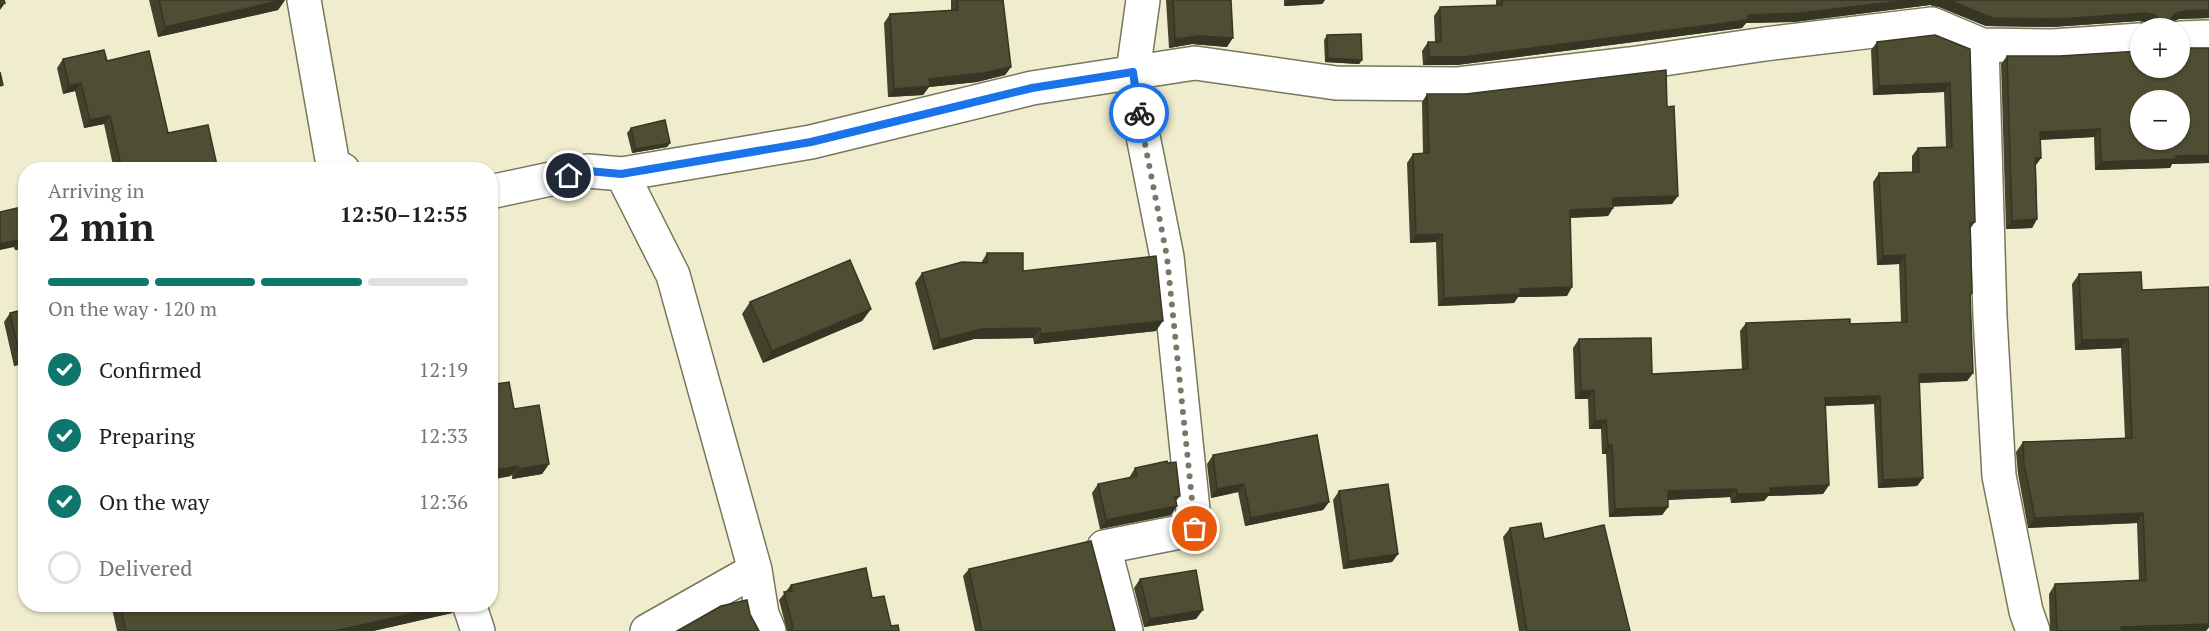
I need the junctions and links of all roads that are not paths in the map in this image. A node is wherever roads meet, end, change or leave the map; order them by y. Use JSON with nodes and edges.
{"nodes":[{"id":1,"x":304,"y":0,"type":"edge"},
{"id":2,"x":1143,"y":0,"type":"edge"},
{"id":3,"x":2209,"y":37,"type":"edge"},
{"id":4,"x":2190,"y":38,"type":"edge"},
{"id":5,"x":2130,"y":41,"type":"edge"},
{"id":6,"x":1982,"y":45,"type":"junction"},
{"id":7,"x":1133,"y":72,"type":"junction"},
{"id":8,"x":336,"y":162,"type":"edge"},
{"id":9,"x":621,"y":174,"type":"junction"},
{"id":10,"x":498,"y":190,"type":"edge"},
{"id":11,"x":755,"y":570,"type":"junction"},
{"id":12,"x":472,"y":612,"type":"edge"},
{"id":13,"x":478,"y":631,"type":"edge"},
{"id":14,"x":647,"y":631,"type":"edge"},
{"id":15,"x":768,"y":631,"type":"edge"},
{"id":16,"x":1126,"y":631,"type":"edge"},
{"id":17,"x":2033,"y":631,"type":"edge"}],
"edges":[{"from":1,"to":8,"type":"street"},
{"from":2,"to":7,"type":"street"},
{"from":3,"to":4,"type":"street"},
{"from":5,"to":6,"type":"street"},
{"from":6,"to":7,"type":"street"},
{"from":6,"to":17,"type":"street"},
{"from":7,"to":9,"type":"street"},
{"from":7,"to":16,"type":"street"},
{"from":9,"to":10,"type":"street"},
{"from":9,"to":11,"type":"street"},
{"from":11,"to":14,"type":"street"},
{"from":11,"to":15,"type":"street"},
{"from":12,"to":13,"type":"street"}]}
